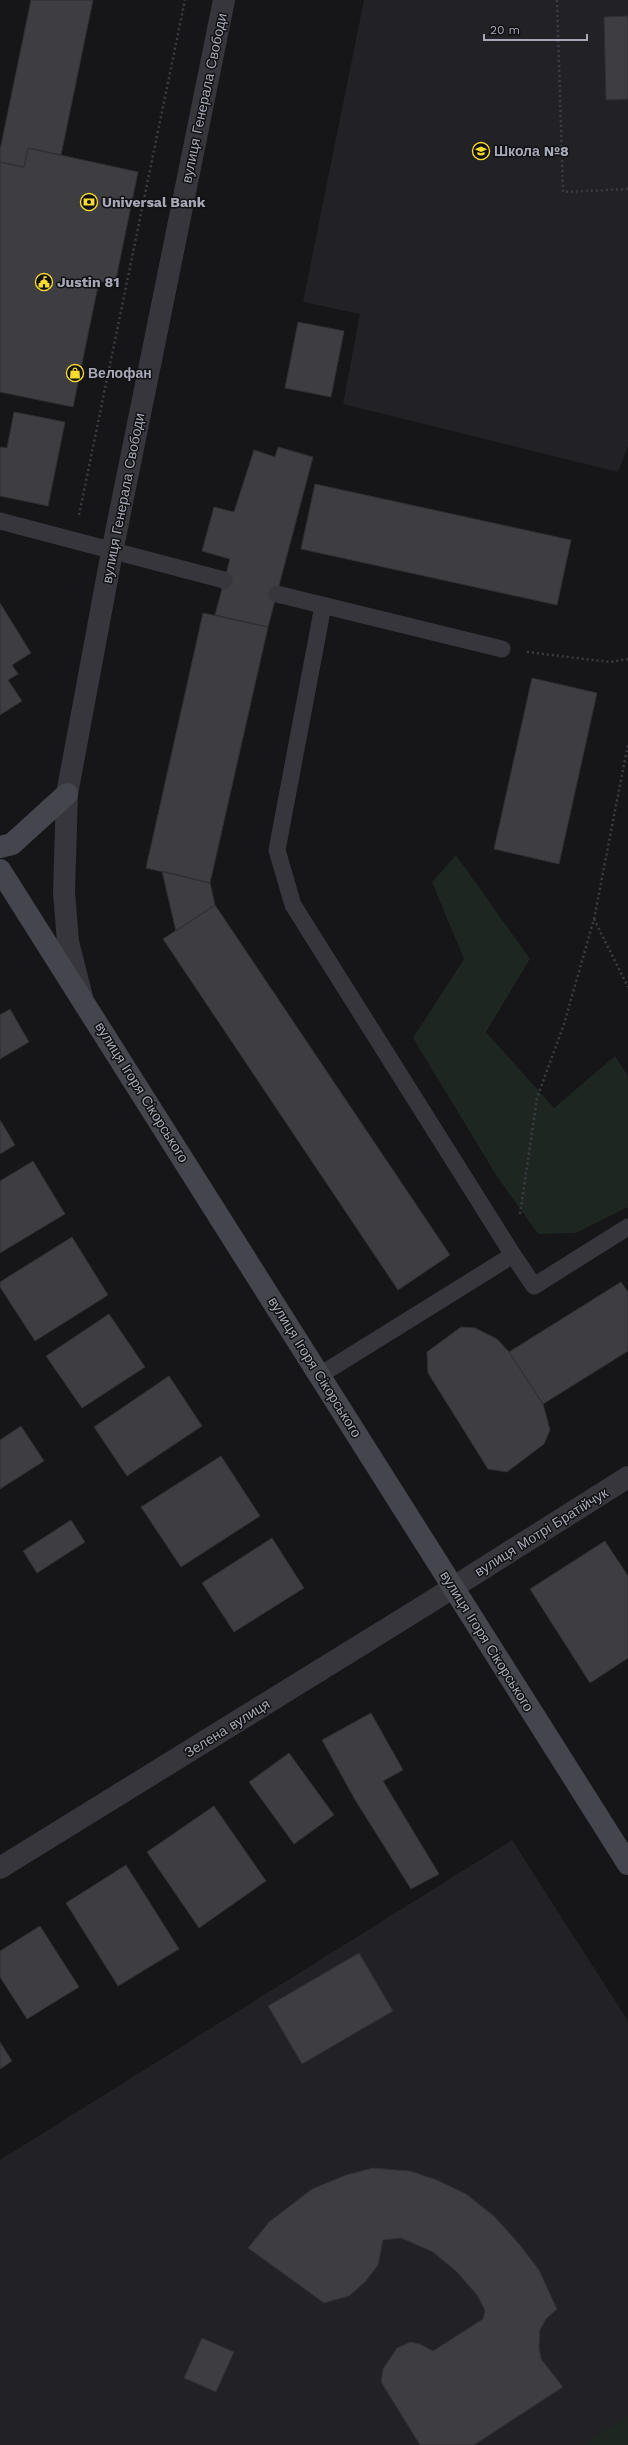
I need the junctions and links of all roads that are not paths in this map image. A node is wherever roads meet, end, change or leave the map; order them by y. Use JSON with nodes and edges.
{"nodes":[{"id":1,"x":224,"y":0,"type":"edge"},
{"id":2,"x":0,"y":521,"type":"edge"},
{"id":3,"x":112,"y":552,"type":"junction"},
{"id":4,"x":224,"y":580,"type":"dead end"},
{"id":5,"x":277,"y":594,"type":"dead end"},
{"id":6,"x":323,"y":606,"type":"junction"},
{"id":7,"x":502,"y":649,"type":"road end"},
{"id":8,"x":67,"y":794,"type":"junction"},
{"id":9,"x":0,"y":848,"type":"edge"},
{"id":10,"x":0,"y":870,"type":"edge"},
{"id":11,"x":83,"y":999,"type":"junction"},
{"id":12,"x":628,"y":1227,"type":"edge"},
{"id":13,"x":513,"y":1255,"type":"junction"},
{"id":14,"x":320,"y":1375,"type":"junction"},
{"id":15,"x":628,"y":1477,"type":"edge"},
{"id":16,"x":454,"y":1588,"type":"junction"},
{"id":17,"x":628,"y":1864,"type":"edge"},
{"id":18,"x":0,"y":1868,"type":"edge"}],
"edges":[{"from":1,"to":3,"type":"street","name":"вулиця Генерала Свободи"},
{"from":2,"to":3,"type":"lane"},
{"from":3,"to":4,"type":"lane"},
{"from":3,"to":8,"type":"street","name":"вулиця Генерала Свободи"},
{"from":5,"to":6,"type":"lane"},
{"from":6,"to":7,"type":"lane"},
{"from":6,"to":13,"type":"lane"},
{"from":8,"to":9,"type":"street"},
{"from":8,"to":11,"type":"street","name":"вулиця Генерала Свободи"},
{"from":10,"to":11,"type":"street","name":"вулиця Ігоря Сікорського"},
{"from":11,"to":14,"type":"street","name":"вулиця Ігоря Сікорського"},
{"from":12,"to":13,"type":"lane"},
{"from":13,"to":14,"type":"lane"},
{"from":14,"to":16,"type":"street","name":"вулиця Ігоря Сікорського"},
{"from":15,"to":16,"type":"street","name":"вулиця Мотрі Братійчук"},
{"from":16,"to":17,"type":"street","name":"вулиця Ігоря Сікорського"},
{"from":16,"to":18,"type":"street","name":"Зелена вулиця"}]}
